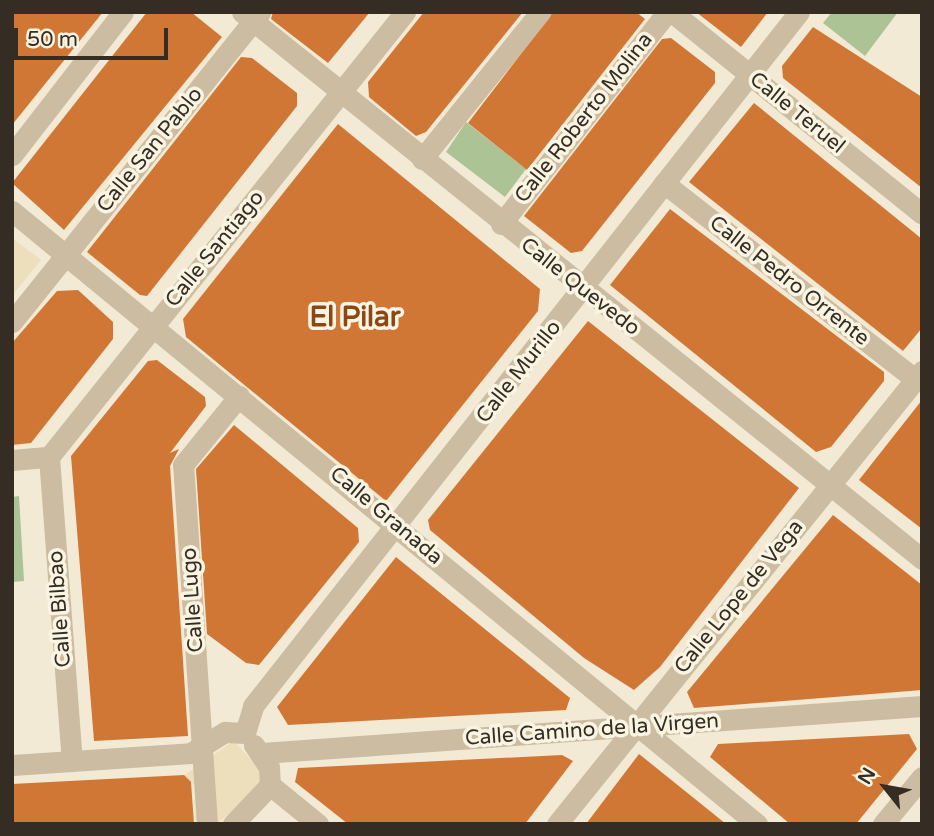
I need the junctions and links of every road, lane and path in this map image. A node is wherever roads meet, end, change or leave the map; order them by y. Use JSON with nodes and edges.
{"nodes":[{"id":1,"x":123,"y":12,"type":"edge"},
{"id":2,"x":405,"y":12,"type":"edge"},
{"id":3,"x":540,"y":12,"type":"edge"},
{"id":4,"x":669,"y":12,"type":"edge"},
{"id":5,"x":799,"y":12,"type":"edge"},
{"id":6,"x":252,"y":15,"type":"edge"},
{"id":7,"x":749,"y":74,"type":"junction"},
{"id":8,"x":340,"y":93,"type":"junction"},
{"id":9,"x":12,"y":155,"type":"edge"},
{"id":10,"x":422,"y":159,"type":"junction"},
{"id":11,"x":664,"y":183,"type":"junction"},
{"id":12,"x":12,"y":211,"type":"edge"},
{"id":13,"x":922,"y":214,"type":"edge"},
{"id":14,"x":501,"y":224,"type":"junction"},
{"id":15,"x":66,"y":256,"type":"junction"},
{"id":16,"x":584,"y":290,"type":"junction"},
{"id":17,"x":12,"y":322,"type":"edge"},
{"id":18,"x":153,"y":326,"type":"junction"},
{"id":19,"x":918,"y":375,"type":"edge"},
{"id":20,"x":239,"y":396,"type":"junction"},
{"id":21,"x":48,"y":457,"type":"junction"},
{"id":22,"x":12,"y":460,"type":"edge"},
{"id":23,"x":831,"y":484,"type":"junction"},
{"id":24,"x":398,"y":525,"type":"junction"},
{"id":25,"x":922,"y":559,"type":"edge"},
{"id":26,"x":922,"y":706,"type":"edge"},
{"id":27,"x":636,"y":725,"type":"junction"},
{"id":28,"x":245,"y":733,"type":"junction"},
{"id":29,"x":203,"y":746,"type":"junction"},
{"id":30,"x":262,"y":753,"type":"junction"},
{"id":31,"x":72,"y":761,"type":"junction"},
{"id":32,"x":12,"y":765,"type":"edge"},
{"id":33,"x":922,"y":777,"type":"edge"},
{"id":34,"x":270,"y":785,"type":"junction"},
{"id":35,"x":207,"y":824,"type":"edge"},
{"id":36,"x":233,"y":824,"type":"edge"},
{"id":37,"x":318,"y":824,"type":"edge"},
{"id":38,"x":557,"y":824,"type":"edge"},
{"id":39,"x":757,"y":824,"type":"edge"},
{"id":40,"x":883,"y":824,"type":"edge"}],
"edges":[{"from":1,"to":9,"type":"street"},
{"from":2,"to":8,"type":"street","name":"Calle Santiago"},
{"from":3,"to":10,"type":"street"},
{"from":4,"to":7,"type":"street","name":"Calle Teruel"},
{"from":4,"to":14,"type":"street","name":"Calle Roberto Molina"},
{"from":5,"to":7,"type":"street","name":"Calle Murillo"},
{"from":6,"to":8,"type":"street","name":"Calle Quevedo"},
{"from":6,"to":15,"type":"street","name":"Calle San Pablo"},
{"from":7,"to":11,"type":"street","name":"Calle Murillo"},
{"from":7,"to":13,"type":"street","name":"Calle Teruel"},
{"from":8,"to":10,"type":"street","name":"Calle Quevedo"},
{"from":8,"to":18,"type":"street","name":"Calle Santiago"},
{"from":10,"to":14,"type":"street","name":"Calle Quevedo"},
{"from":11,"to":16,"type":"street","name":"Calle Murillo"},
{"from":11,"to":19,"type":"street","name":"Calle Pedro Orrente"},
{"from":12,"to":15,"type":"street","name":"Calle Granada"},
{"from":14,"to":16,"type":"street","name":"Calle Quevedo"},
{"from":15,"to":17,"type":"street","name":"Calle San Pablo"},
{"from":15,"to":18,"type":"street","name":"Calle Granada"},
{"from":16,"to":23,"type":"street","name":"Calle Quevedo"},
{"from":16,"to":24,"type":"street","name":"Calle Murillo"},
{"from":18,"to":20,"type":"street","name":"Calle Granada"},
{"from":18,"to":21,"type":"street","name":"Calle Santiago"},
{"from":19,"to":23,"type":"street","name":"Calle Lope de Vega"},
{"from":20,"to":24,"type":"street","name":"Calle Granada"},
{"from":20,"to":29,"type":"street","name":"Calle Lugo"},
{"from":21,"to":22,"type":"street"},
{"from":21,"to":31,"type":"street","name":"Calle Bilbao"},
{"from":23,"to":25,"type":"street","name":"Calle Quevedo"},
{"from":23,"to":27,"type":"street","name":"Calle Lope de Vega"},
{"from":24,"to":27,"type":"street","name":"Calle Granada"},
{"from":24,"to":28,"type":"street","name":"Calle Murillo"},
{"from":26,"to":27,"type":"street","name":"Calle Camino de la Virgen"},
{"from":27,"to":30,"type":"street","name":"Calle Camino de la Virgen"},
{"from":27,"to":38,"type":"street","name":"Calle Lope de Vega"},
{"from":27,"to":39,"type":"street","name":"Calle Granada"},
{"from":28,"to":29,"type":"street"},
{"from":28,"to":30,"type":"street"},
{"from":29,"to":31,"type":"street"},
{"from":29,"to":35,"type":"street","name":"Calle Lugo"},
{"from":30,"to":34,"type":"street"},
{"from":31,"to":32,"type":"street"},
{"from":33,"to":40,"type":"street"},
{"from":34,"to":36,"type":"street"},
{"from":34,"to":37,"type":"street"}]}
